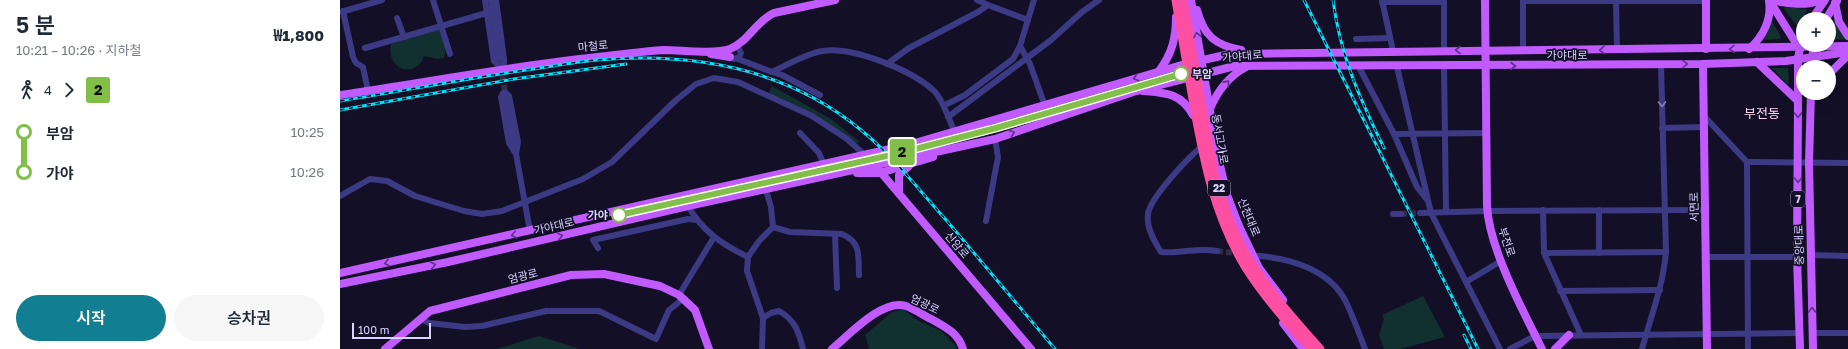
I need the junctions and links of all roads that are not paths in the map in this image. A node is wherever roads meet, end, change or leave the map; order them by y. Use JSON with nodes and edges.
{"nodes":[{"id":1,"x":382,"y":0,"type":"edge"},
{"id":2,"x":433,"y":0,"type":"edge"},
{"id":3,"x":485,"y":0,"type":"edge"},
{"id":4,"x":491,"y":0,"type":"edge"},
{"id":5,"x":496,"y":0,"type":"edge"},
{"id":6,"x":835,"y":0,"type":"edge"},
{"id":7,"x":977,"y":0,"type":"edge"},
{"id":8,"x":1034,"y":0,"type":"edge"},
{"id":9,"x":1099,"y":0,"type":"edge"},
{"id":10,"x":1172,"y":0,"type":"edge"},
{"id":11,"x":1176,"y":0,"type":"edge"},
{"id":12,"x":1183,"y":0,"type":"edge"},
{"id":13,"x":1191,"y":0,"type":"edge"},
{"id":14,"x":1195,"y":0,"type":"edge"},
{"id":15,"x":1485,"y":0,"type":"edge"},
{"id":16,"x":1523,"y":0,"type":"edge"},
{"id":17,"x":1616,"y":0,"type":"edge"},
{"id":18,"x":1769,"y":0,"type":"edge"},
{"id":19,"x":1772,"y":0,"type":"edge"},
{"id":20,"x":1821,"y":0,"type":"edge"},
{"id":21,"x":1825,"y":0,"type":"edge"},
{"id":22,"x":1382,"y":1,"type":"edge"},
{"id":23,"x":1444,"y":1,"type":"edge"},
{"id":24,"x":1706,"y":1,"type":"edge"},
{"id":25,"x":1836,"y":1,"type":"edge"},
{"id":26,"x":988,"y":5,"type":"junction"},
{"id":27,"x":492,"y":11,"type":"junction"},
{"id":28,"x":342,"y":12,"type":"edge"},
{"id":29,"x":1817,"y":12,"type":"edge"},
{"id":30,"x":1830,"y":12,"type":"edge"},
{"id":31,"x":1176,"y":14,"type":"junction"},
{"id":32,"x":397,"y":18,"type":"dead end"},
{"id":33,"x":1028,"y":20,"type":"junction"},
{"id":34,"x":442,"y":26,"type":"junction"},
{"id":35,"x":1848,"y":36,"type":"edge"},
{"id":36,"x":404,"y":37,"type":"junction"},
{"id":37,"x":1356,"y":38,"type":"dead end"},
{"id":38,"x":1390,"y":38,"type":"junction"},
{"id":39,"x":1796,"y":43,"type":"edge"},
{"id":40,"x":1020,"y":46,"type":"junction"},
{"id":41,"x":1848,"y":46,"type":"edge"},
{"id":42,"x":1836,"y":47,"type":"edge"},
{"id":43,"x":365,"y":48,"type":"dead end"},
{"id":44,"x":1796,"y":48,"type":"edge"},
{"id":45,"x":1706,"y":49,"type":"junction"},
{"id":46,"x":1749,"y":49,"type":"junction"},
{"id":47,"x":1444,"y":50,"type":"junction"},
{"id":48,"x":1485,"y":50,"type":"junction"},
{"id":49,"x":1523,"y":50,"type":"junction"},
{"id":50,"x":1617,"y":50,"type":"junction"},
{"id":51,"x":1390,"y":51,"type":"junction"},
{"id":52,"x":1836,"y":51,"type":"edge"},
{"id":53,"x":1799,"y":52,"type":"edge"},
{"id":54,"x":1809,"y":52,"type":"edge"},
{"id":55,"x":1848,"y":52,"type":"edge"},
{"id":56,"x":733,"y":53,"type":"junction"},
{"id":57,"x":1256,"y":53,"type":"junction"},
{"id":58,"x":450,"y":54,"type":"dead end"},
{"id":59,"x":1848,"y":55,"type":"edge"},
{"id":60,"x":1027,"y":58,"type":"junction"},
{"id":61,"x":1798,"y":58,"type":"junction"},
{"id":62,"x":1202,"y":60,"type":"junction"},
{"id":63,"x":1757,"y":62,"type":"junction"},
{"id":64,"x":888,"y":64,"type":"junction"},
{"id":65,"x":1185,"y":64,"type":"junction"},
{"id":66,"x":1703,"y":64,"type":"junction"},
{"id":67,"x":501,"y":65,"type":"junction"},
{"id":68,"x":1253,"y":65,"type":"junction"},
{"id":69,"x":1661,"y":65,"type":"junction"},
{"id":70,"x":1418,"y":66,"type":"junction"},
{"id":71,"x":1444,"y":66,"type":"junction"},
{"id":72,"x":1486,"y":66,"type":"junction"},
{"id":73,"x":1397,"y":67,"type":"junction"},
{"id":74,"x":1836,"y":67,"type":"edge"},
{"id":75,"x":1360,"y":70,"type":"junction"},
{"id":76,"x":1159,"y":71,"type":"junction"},
{"id":77,"x":772,"y":72,"type":"junction"},
{"id":78,"x":1204,"y":72,"type":"junction"},
{"id":79,"x":1187,"y":77,"type":"junction"},
{"id":80,"x":368,"y":91,"type":"junction"},
{"id":81,"x":1136,"y":91,"type":"junction"},
{"id":82,"x":340,"y":95,"type":"edge"},
{"id":83,"x":820,"y":95,"type":"dead end"},
{"id":84,"x":1796,"y":98,"type":"edge"},
{"id":85,"x":506,"y":99,"type":"tunnel mouth"},
{"id":86,"x":1798,"y":100,"type":"edge"},
{"id":87,"x":1812,"y":100,"type":"edge"},
{"id":88,"x":947,"y":104,"type":"dead end"},
{"id":89,"x":1045,"y":106,"type":"junction"},
{"id":90,"x":1210,"y":109,"type":"junction"},
{"id":91,"x":1193,"y":115,"type":"junction"},
{"id":92,"x":1704,"y":116,"type":"junction"},
{"id":93,"x":948,"y":117,"type":"junction"},
{"id":94,"x":1704,"y":127,"type":"junction"},
{"id":95,"x":1662,"y":128,"type":"junction"},
{"id":96,"x":800,"y":133,"type":"dead end"},
{"id":97,"x":955,"y":133,"type":"junction"},
{"id":98,"x":1445,"y":133,"type":"junction"},
{"id":99,"x":1487,"y":133,"type":"junction"},
{"id":100,"x":1394,"y":134,"type":"junction"},
{"id":101,"x":1412,"y":134,"type":"junction"},
{"id":102,"x":995,"y":139,"type":"junction"},
{"id":103,"x":908,"y":146,"type":"junction"},
{"id":104,"x":1200,"y":148,"type":"junction"},
{"id":105,"x":516,"y":154,"type":"junction"},
{"id":106,"x":866,"y":156,"type":"junction"},
{"id":107,"x":913,"y":160,"type":"junction"},
{"id":108,"x":1747,"y":162,"type":"junction"},
{"id":109,"x":1798,"y":162,"type":"junction"},
{"id":110,"x":1809,"y":162,"type":"junction"},
{"id":111,"x":1848,"y":163,"type":"edge"},
{"id":112,"x":824,"y":165,"type":"junction"},
{"id":113,"x":874,"y":166,"type":"junction"},
{"id":114,"x":861,"y":173,"type":"junction"},
{"id":115,"x":880,"y":173,"type":"junction"},
{"id":116,"x":838,"y":174,"type":"junction"},
{"id":117,"x":896,"y":189,"type":"junction"},
{"id":118,"x":766,"y":190,"type":"junction"},
{"id":119,"x":340,"y":196,"type":"edge"},
{"id":120,"x":1428,"y":201,"type":"junction"},
{"id":121,"x":524,"y":203,"type":"junction"},
{"id":122,"x":688,"y":206,"type":"junction"},
{"id":123,"x":1488,"y":210,"type":"junction"},
{"id":124,"x":1543,"y":210,"type":"junction"},
{"id":125,"x":1599,"y":210,"type":"junction"},
{"id":126,"x":1664,"y":210,"type":"junction"},
{"id":127,"x":1705,"y":210,"type":"junction"},
{"id":128,"x":1431,"y":212,"type":"junction"},
{"id":129,"x":1446,"y":212,"type":"junction"},
{"id":130,"x":1420,"y":213,"type":"tunnel mouth"},
{"id":131,"x":1393,"y":214,"type":"dead end"},
{"id":132,"x":1401,"y":214,"type":"tunnel mouth"},
{"id":133,"x":697,"y":220,"type":"junction"},
{"id":134,"x":986,"y":221,"type":"dead end"},
{"id":135,"x":773,"y":227,"type":"junction"},
{"id":136,"x":530,"y":231,"type":"junction"},
{"id":137,"x":835,"y":234,"type":"junction"},
{"id":138,"x":714,"y":238,"type":"junction"},
{"id":139,"x":598,"y":248,"type":"dead end"},
{"id":140,"x":1217,"y":250,"type":"tunnel mouth"},
{"id":141,"x":1666,"y":252,"type":"junction"},
{"id":142,"x":1544,"y":253,"type":"junction"},
{"id":143,"x":1601,"y":253,"type":"junction"},
{"id":144,"x":1810,"y":255,"type":"junction"},
{"id":145,"x":1258,"y":256,"type":"dead end"},
{"id":146,"x":1848,"y":256,"type":"edge"},
{"id":147,"x":748,"y":257,"type":"junction"},
{"id":148,"x":1705,"y":257,"type":"junction"},
{"id":149,"x":1748,"y":257,"type":"junction"},
{"id":150,"x":1798,"y":257,"type":"junction"},
{"id":151,"x":1501,"y":261,"type":"junction"},
{"id":152,"x":340,"y":273,"type":"edge"},
{"id":153,"x":859,"y":275,"type":"dead end"},
{"id":154,"x":1466,"y":282,"type":"junction"},
{"id":155,"x":340,"y":284,"type":"edge"},
{"id":156,"x":837,"y":288,"type":"dead end"},
{"id":157,"x":1660,"y":290,"type":"junction"},
{"id":158,"x":1560,"y":291,"type":"junction"},
{"id":159,"x":681,"y":297,"type":"junction"},
{"id":160,"x":763,"y":318,"type":"junction"},
{"id":161,"x":421,"y":319,"type":"junction"},
{"id":162,"x":1706,"y":333,"type":"junction"},
{"id":163,"x":1748,"y":333,"type":"junction"},
{"id":164,"x":1800,"y":333,"type":"junction"},
{"id":165,"x":1848,"y":333,"type":"edge"},
{"id":166,"x":1646,"y":334,"type":"junction"},
{"id":167,"x":1812,"y":334,"type":"junction"},
{"id":168,"x":1569,"y":335,"type":"junction"},
{"id":169,"x":1580,"y":335,"type":"junction"},
{"id":170,"x":1535,"y":336,"type":"junction"},
{"id":171,"x":385,"y":349,"type":"edge"},
{"id":172,"x":709,"y":349,"type":"edge"},
{"id":173,"x":762,"y":349,"type":"edge"},
{"id":174,"x":803,"y":349,"type":"edge"},
{"id":175,"x":832,"y":349,"type":"edge"},
{"id":176,"x":963,"y":349,"type":"edge"},
{"id":177,"x":1031,"y":349,"type":"edge"},
{"id":178,"x":1303,"y":349,"type":"edge"},
{"id":179,"x":1311,"y":349,"type":"edge"},
{"id":180,"x":1320,"y":349,"type":"edge"},
{"id":181,"x":1325,"y":349,"type":"edge"},
{"id":182,"x":1365,"y":349,"type":"edge"},
{"id":183,"x":1500,"y":349,"type":"edge"},
{"id":184,"x":1510,"y":349,"type":"edge"},
{"id":185,"x":1542,"y":349,"type":"edge"},
{"id":186,"x":1555,"y":349,"type":"edge"},
{"id":187,"x":1642,"y":349,"type":"edge"},
{"id":188,"x":1707,"y":349,"type":"edge"},
{"id":189,"x":1748,"y":349,"type":"edge"},
{"id":190,"x":1800,"y":349,"type":"edge"},
{"id":191,"x":1812,"y":349,"type":"edge"}],
"edges":[{"from":1,"to":28,"type":"street"},
{"from":2,"to":34,"type":"street"},
{"from":3,"to":27,"type":"street"},
{"from":4,"to":27,"type":"street"},
{"from":5,"to":27,"type":"street"},
{"from":6,"to":56,"type":"main road"},
{"from":7,"to":26,"type":"street"},
{"from":8,"to":33,"type":"street"},
{"from":9,"to":60,"type":"street"},
{"from":10,"to":31,"type":"main road"},
{"from":11,"to":179,"type":"highway","name":"동서고가로","number":"22","bridge":true},
{"from":12,"to":180,"type":"highway","name":"동서고가로","number":"22","bridge":true},
{"from":62,"to":13,"type":"main road","name":"신천대로","one_way":true},
{"from":14,"to":57,"type":"main road"},
{"from":15,"to":48,"type":"main road","name":"부전로"},
{"from":16,"to":17,"type":"street"},
{"from":16,"to":49,"type":"street"},
{"from":17,"to":24,"type":"street"},
{"from":17,"to":50,"type":"street"},
{"from":18,"to":39,"type":"main road"},
{"from":18,"to":46,"type":"main road"},
{"from":19,"to":20,"type":"main road"},
{"from":21,"to":29,"type":"main road"},
{"from":22,"to":23,"type":"street"},
{"from":22,"to":38,"type":"street"},
{"from":23,"to":47,"type":"street"},
{"from":24,"to":45,"type":"main road"},
{"from":25,"to":30,"type":"main road"},
{"from":25,"to":35,"type":"main road"},
{"from":26,"to":33,"type":"street"},
{"from":26,"to":64,"type":"street"},
{"from":27,"to":34,"type":"street"},
{"from":27,"to":67,"type":"street"},
{"from":27,"to":67,"type":"street"},
{"from":28,"to":80,"type":"street"},
{"from":31,"to":65,"type":"main road"},
{"from":31,"to":76,"type":"main road"},
{"from":32,"to":36,"type":"street"},
{"from":33,"to":40,"type":"street"},
{"from":34,"to":36,"type":"street"},
{"from":34,"to":58,"type":"street"},
{"from":36,"to":43,"type":"street"},
{"from":37,"to":38,"type":"street"},
{"from":38,"to":51,"type":"street"},
{"from":40,"to":60,"type":"street"},
{"from":40,"to":88,"type":"street"},
{"from":41,"to":42,"type":"main road"},
{"from":44,"to":46,"type":"main road","name":"가야대로"},
{"from":46,"to":45,"type":"main road","name":"가야대로","one_way":true},
{"from":45,"to":50,"type":"main road","name":"가야대로"},
{"from":48,"to":47,"type":"main road","name":"가야대로","one_way":true},
{"from":47,"to":51,"type":"main road","name":"가야대로"},
{"from":48,"to":49,"type":"main road","name":"가야대로"},
{"from":48,"to":72,"type":"main road","name":"부전로"},
{"from":50,"to":49,"type":"main road","name":"가야대로","one_way":true},
{"from":51,"to":57,"type":"main road","name":"가야대로"},
{"from":52,"to":55,"type":"main road"},
{"from":53,"to":61,"type":"main road","name":"중앙대로","number":"7"},
{"from":54,"to":61,"type":"main road","name":"가야대로"},
{"from":56,"to":67,"type":"main road","name":"마철로"},
{"from":56,"to":77,"type":"street"},
{"from":57,"to":62,"type":"main road","name":"가야대로"},
{"from":59,"to":74,"type":"main road"},
{"from":60,"to":89,"type":"street"},
{"from":60,"to":93,"type":"street"},
{"from":61,"to":63,"type":"main road","name":"가야대로"},
{"from":62,"to":65,"type":"main road","name":"가야대로"},
{"from":62,"to":78,"type":"main road","name":"신천대로"},
{"from":63,"to":66,"type":"main road","name":"가야대로"},
{"from":63,"to":84,"type":"main road"},
{"from":64,"to":77,"type":"street"},
{"from":64,"to":93,"type":"street"},
{"from":65,"to":76,"type":"main road","name":"가야대로"},
{"from":65,"to":79,"type":"main road"},
{"from":69,"to":66,"type":"main road","name":"가야대로","one_way":true},
{"from":66,"to":92,"type":"main road","name":"서면로"},
{"from":67,"to":80,"type":"main road","name":"마철로"},
{"from":68,"to":70,"type":"main road","name":"가야대로"},
{"from":68,"to":75,"type":"main road"},
{"from":68,"to":78,"type":"main road","name":"가야대로"},
{"from":90,"to":68,"type":"main road","one_way":true},
{"from":72,"to":69,"type":"main road","name":"가야대로","one_way":true},
{"from":69,"to":95,"type":"street","one_way":true},
{"from":70,"to":71,"type":"main road","name":"가야대로"},
{"from":70,"to":73,"type":"main road"},
{"from":71,"to":72,"type":"main road","name":"가야대로"},
{"from":71,"to":98,"type":"street"},
{"from":72,"to":99,"type":"main road","name":"부전로"},
{"from":73,"to":75,"type":"main road"},
{"from":73,"to":101,"type":"street"},
{"from":75,"to":100,"type":"street"},
{"from":76,"to":89,"type":"main road","name":"가야대로","one_way":true},
{"from":77,"to":83,"type":"street"},
{"from":78,"to":79,"type":"main road","name":"가야대로"},
{"from":78,"to":90,"type":"main road","name":"신천대로"},
{"from":79,"to":81,"type":"main road","name":"가야대로"},
{"from":79,"to":91,"type":"main road"},
{"from":80,"to":82,"type":"main road","name":"마철로"},
{"from":81,"to":91,"type":"main road"},
{"from":102,"to":81,"type":"main road","name":"가야대로","one_way":true},
{"from":85,"to":105,"type":"street"},
{"from":86,"to":109,"type":"main road","name":"중앙대로","number":"7","one_way":true},
{"from":87,"to":110,"type":"main road","name":"중앙대로","number":"7"},
{"from":89,"to":97,"type":"main road","name":"가야대로"},
{"from":90,"to":181,"type":"main road","name":"신천대로"},
{"from":91,"to":104,"type":"main road"},
{"from":92,"to":94,"type":"main road","name":"서면로"},
{"from":92,"to":108,"type":"street"},
{"from":93,"to":97,"type":"street"},
{"from":94,"to":95,"type":"street"},
{"from":94,"to":127,"type":"main road","name":"서면로"},
{"from":95,"to":126,"type":"street"},
{"from":96,"to":112,"type":"street"},
{"from":97,"to":103,"type":"main road","name":"가야대로"},
{"from":98,"to":99,"type":"street"},
{"from":98,"to":101,"type":"street"},
{"from":98,"to":129,"type":"street"},
{"from":99,"to":123,"type":"main road","name":"부전로"},
{"from":100,"to":101,"type":"street"},
{"from":100,"to":120,"type":"street"},
{"from":101,"to":120,"type":"street"},
{"from":102,"to":107,"type":"main road","name":"가야대로"},
{"from":102,"to":134,"type":"street"},
{"from":103,"to":106,"type":"main road","name":"가야대로"},
{"from":103,"to":107,"type":"main road"},
{"from":104,"to":140,"type":"street"},
{"from":104,"to":178,"type":"main road"},
{"from":105,"to":105,"type":"street"},
{"from":105,"to":121,"type":"street"},
{"from":106,"to":112,"type":"main road","name":"가야대로"},
{"from":106,"to":113,"type":"main road","name":"신암로"},
{"from":106,"to":121,"type":"street"},
{"from":107,"to":113,"type":"main road","name":"가야대로"},
{"from":107,"to":115,"type":"main road"},
{"from":107,"to":117,"type":"main road"},
{"from":108,"to":109,"type":"street"},
{"from":108,"to":149,"type":"street"},
{"from":109,"to":110,"type":"street"},
{"from":109,"to":150,"type":"main road","name":"중앙대로","number":"7","one_way":true},
{"from":110,"to":111,"type":"street"},
{"from":110,"to":144,"type":"main road","name":"중앙대로","number":"7"},
{"from":112,"to":136,"type":"main road","name":"가야대로"},
{"from":113,"to":115,"type":"main road","name":"신암로"},
{"from":113,"to":116,"type":"main road","name":"가야대로"},
{"from":114,"to":115,"type":"main road"},
{"from":114,"to":116,"type":"main road"},
{"from":114,"to":117,"type":"main road"},
{"from":115,"to":117,"type":"main road","name":"신암로"},
{"from":116,"to":118,"type":"main road","name":"가야대로"},
{"from":117,"to":177,"type":"main road","name":"신암로"},
{"from":118,"to":122,"type":"main road","name":"가야대로"},
{"from":118,"to":135,"type":"street"},
{"from":119,"to":121,"type":"street"},
{"from":120,"to":128,"type":"street"},
{"from":121,"to":136,"type":"street"},
{"from":122,"to":133,"type":"street"},
{"from":155,"to":122,"type":"main road","name":"가야대로","one_way":true},
{"from":123,"to":124,"type":"street"},
{"from":123,"to":129,"type":"street"},
{"from":123,"to":151,"type":"main road","name":"부전로"},
{"from":124,"to":125,"type":"street"},
{"from":124,"to":142,"type":"street"},
{"from":125,"to":126,"type":"street"},
{"from":125,"to":143,"type":"street"},
{"from":126,"to":127,"type":"street"},
{"from":126,"to":141,"type":"street"},
{"from":127,"to":148,"type":"main road","name":"서면로"},
{"from":128,"to":129,"type":"street"},
{"from":128,"to":130,"type":"street"},
{"from":128,"to":154,"type":"street"},
{"from":131,"to":132,"type":"street"},
{"from":133,"to":138,"type":"street"},
{"from":133,"to":139,"type":"street"},
{"from":135,"to":137,"type":"street"},
{"from":135,"to":147,"type":"street"},
{"from":136,"to":152,"type":"main road","name":"가야대로","one_way":true},
{"from":137,"to":153,"type":"street"},
{"from":137,"to":156,"type":"street"},
{"from":138,"to":147,"type":"street"},
{"from":138,"to":159,"type":"street"},
{"from":141,"to":143,"type":"street"},
{"from":141,"to":157,"type":"street"},
{"from":142,"to":143,"type":"street"},
{"from":142,"to":158,"type":"street"},
{"from":144,"to":146,"type":"street"},
{"from":167,"to":144,"type":"main road","name":"중앙대로","number":"7","one_way":true},
{"from":145,"to":182,"type":"street"},
{"from":147,"to":160,"type":"street"},
{"from":148,"to":149,"type":"street","name":"중앙대로"},
{"from":148,"to":162,"type":"main road","name":"서면로"},
{"from":149,"to":150,"type":"street","name":"중앙대로"},
{"from":149,"to":163,"type":"street"},
{"from":150,"to":164,"type":"main road","name":"중앙대로","number":"7"},
{"from":151,"to":154,"type":"street"},
{"from":151,"to":170,"type":"main road","name":"부전로"},
{"from":154,"to":183,"type":"street"},
{"from":157,"to":158,"type":"street"},
{"from":157,"to":166,"type":"street"},
{"from":158,"to":169,"type":"street"},
{"from":159,"to":161,"type":"main road","name":"엄광로"},
{"from":159,"to":161,"type":"street"},
{"from":159,"to":172,"type":"main road","name":"엄광로"},
{"from":160,"to":173,"type":"street"},
{"from":160,"to":174,"type":"street"},
{"from":161,"to":171,"type":"main road","name":"엄광로"},
{"from":162,"to":163,"type":"street"},
{"from":162,"to":166,"type":"street"},
{"from":162,"to":188,"type":"main road","name":"서면로"},
{"from":163,"to":164,"type":"street"},
{"from":163,"to":189,"type":"street"},
{"from":164,"to":190,"type":"main road","name":"중앙대로","number":"7"},
{"from":165,"to":167,"type":"street"},
{"from":166,"to":169,"type":"street"},
{"from":166,"to":187,"type":"street"},
{"from":167,"to":191,"type":"main road","name":"중앙대로","number":"7"},
{"from":168,"to":169,"type":"street"},
{"from":168,"to":170,"type":"street"},
{"from":168,"to":186,"type":"main road"},
{"from":170,"to":184,"type":"street"},
{"from":170,"to":185,"type":"main road","name":"부전로"},
{"from":175,"to":176,"type":"main road","name":"엄광로"}]}
